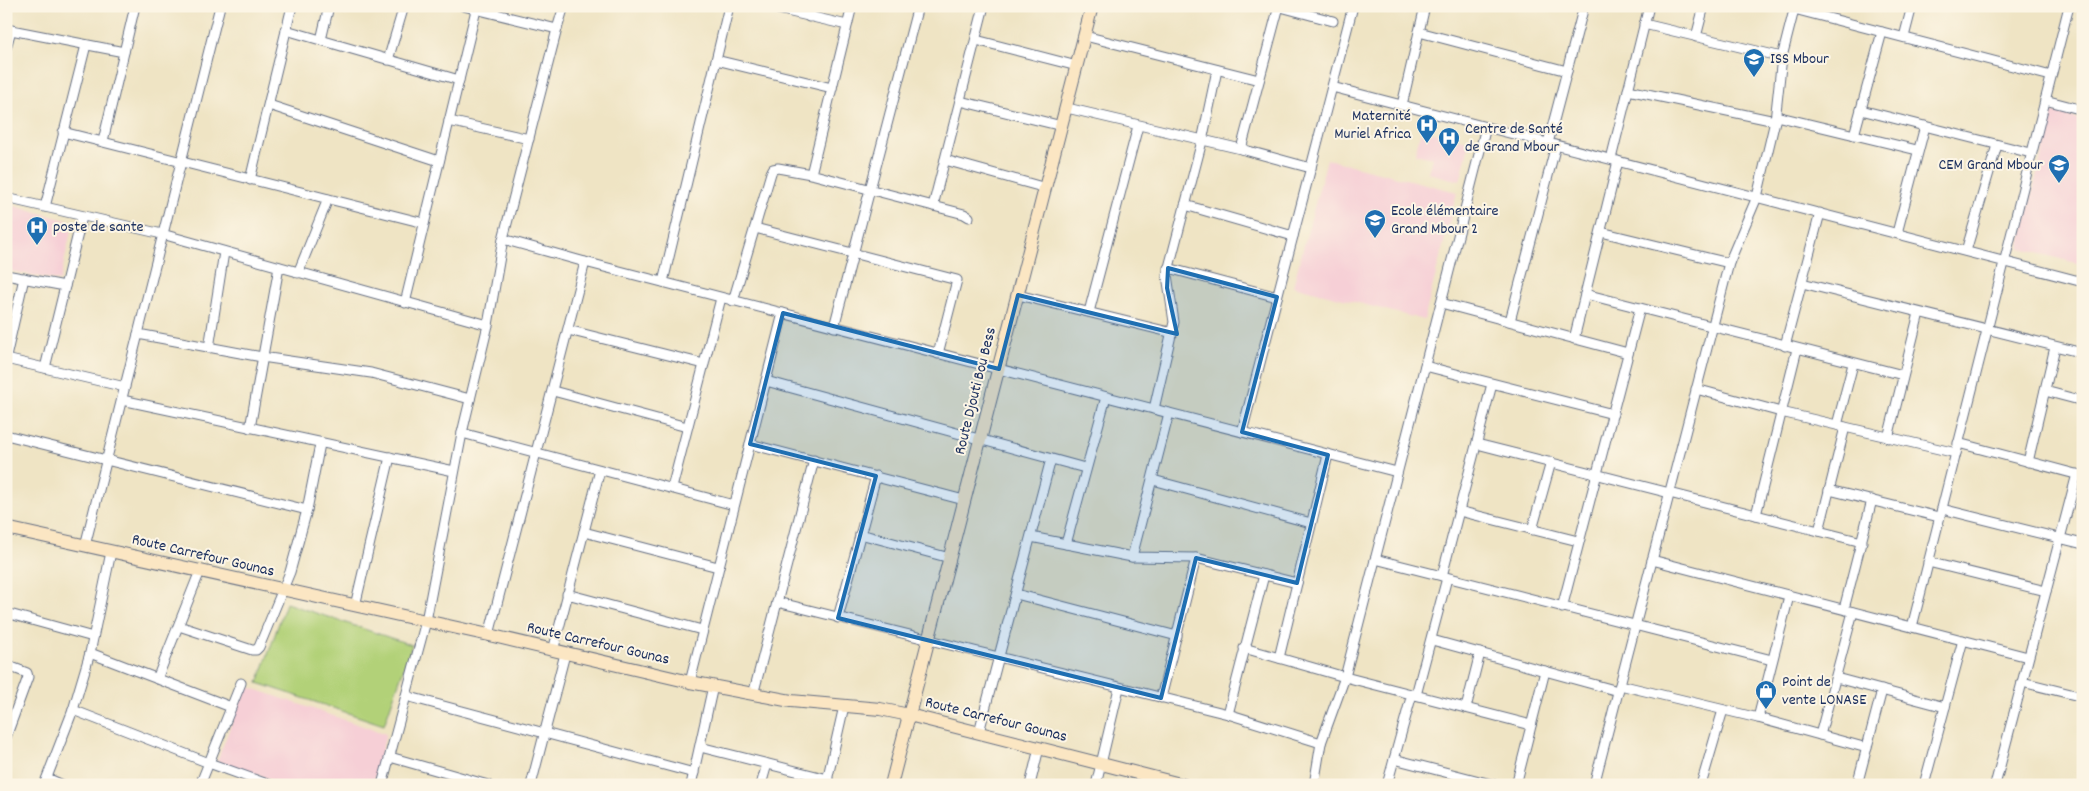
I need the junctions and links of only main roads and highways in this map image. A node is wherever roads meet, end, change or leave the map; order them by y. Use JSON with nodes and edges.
{"nodes":[{"id":1,"x":1092,"y":6,"type":"edge"},
{"id":2,"x":6,"y":528,"type":"edge"},
{"id":3,"x":909,"y":715,"type":"junction"},
{"id":4,"x":891,"y":785,"type":"edge"},
{"id":5,"x":1184,"y":785,"type":"edge"}],
"edges":[{"from":1,"to":3,"type":"main road","name":"Route Djouti Bou Bess"},
{"from":2,"to":3,"type":"main road","name":"Route Carrefour Gounas"},
{"from":3,"to":4,"type":"main road","name":"Route Djouti Bou Bess"},
{"from":3,"to":5,"type":"main road","name":"Route Carrefour Gounas"}]}
